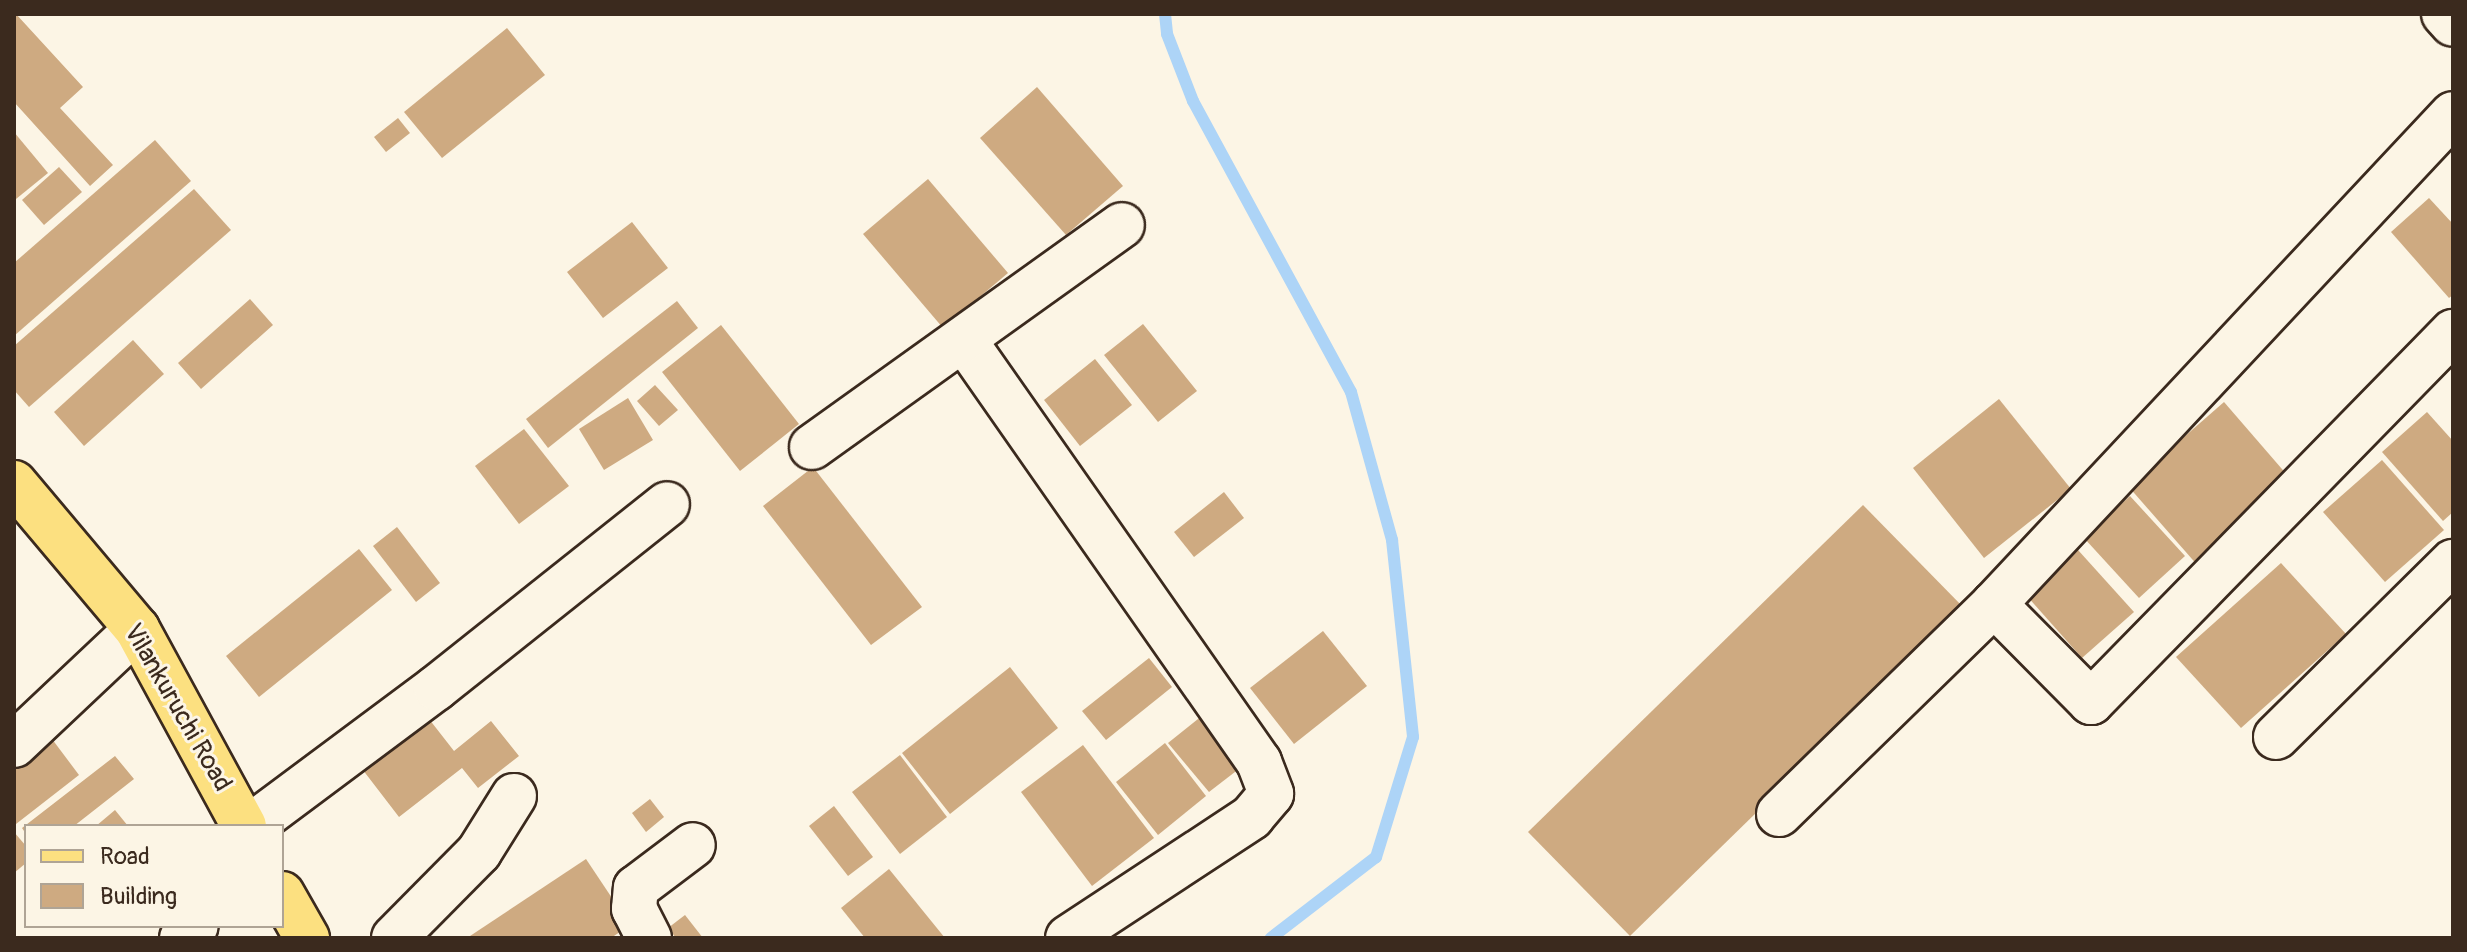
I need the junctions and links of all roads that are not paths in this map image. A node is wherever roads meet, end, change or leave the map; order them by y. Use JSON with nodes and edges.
{"nodes":[{"id":1,"x":2444,"y":14,"type":"edge"},
{"id":2,"x":2453,"y":24,"type":"edge"},
{"id":3,"x":2453,"y":114,"type":"edge"},
{"id":4,"x":1122,"y":225,"type":"dead end"},
{"id":5,"x":2453,"y":332,"type":"edge"},
{"id":6,"x":964,"y":340,"type":"junction"},
{"id":7,"x":812,"y":447,"type":"dead end"},
{"id":8,"x":14,"y":483,"type":"edge"},
{"id":9,"x":667,"y":504,"type":"dead end"},
{"id":10,"x":2453,"y":562,"type":"edge"},
{"id":11,"x":1994,"y":604,"type":"junction"},
{"id":12,"x":137,"y":629,"type":"junction"},
{"id":13,"x":2276,"y":737,"type":"dead end"},
{"id":14,"x":14,"y":745,"type":"edge"},
{"id":15,"x":514,"y":796,"type":"dead end"},
{"id":16,"x":1779,"y":814,"type":"dead end"},
{"id":17,"x":243,"y":824,"type":"edge"},
{"id":18,"x":254,"y":824,"type":"edge"},
{"id":19,"x":693,"y":845,"type":"dead end"},
{"id":20,"x":284,"y":898,"type":"edge"},
{"id":21,"x":307,"y":938,"type":"edge"},
{"id":22,"x":394,"y":938,"type":"edge"},
{"id":23,"x":649,"y":938,"type":"edge"},
{"id":24,"x":1068,"y":938,"type":"edge"}],
"edges":[{"from":1,"to":2,"type":"street"},
{"from":3,"to":11,"type":"street"},
{"from":4,"to":6,"type":"street"},
{"from":5,"to":11,"type":"street"},
{"from":6,"to":7,"type":"street"},
{"from":6,"to":24,"type":"street"},
{"from":8,"to":12,"type":"main road","name":"Vilankuruchi Road"},
{"from":9,"to":18,"type":"street"},
{"from":10,"to":13,"type":"street"},
{"from":11,"to":16,"type":"street"},
{"from":12,"to":14,"type":"street"},
{"from":12,"to":17,"type":"main road","name":"Vilankuruchi Road"},
{"from":15,"to":22,"type":"street"},
{"from":19,"to":23,"type":"street"},
{"from":20,"to":21,"type":"main road"}]}
